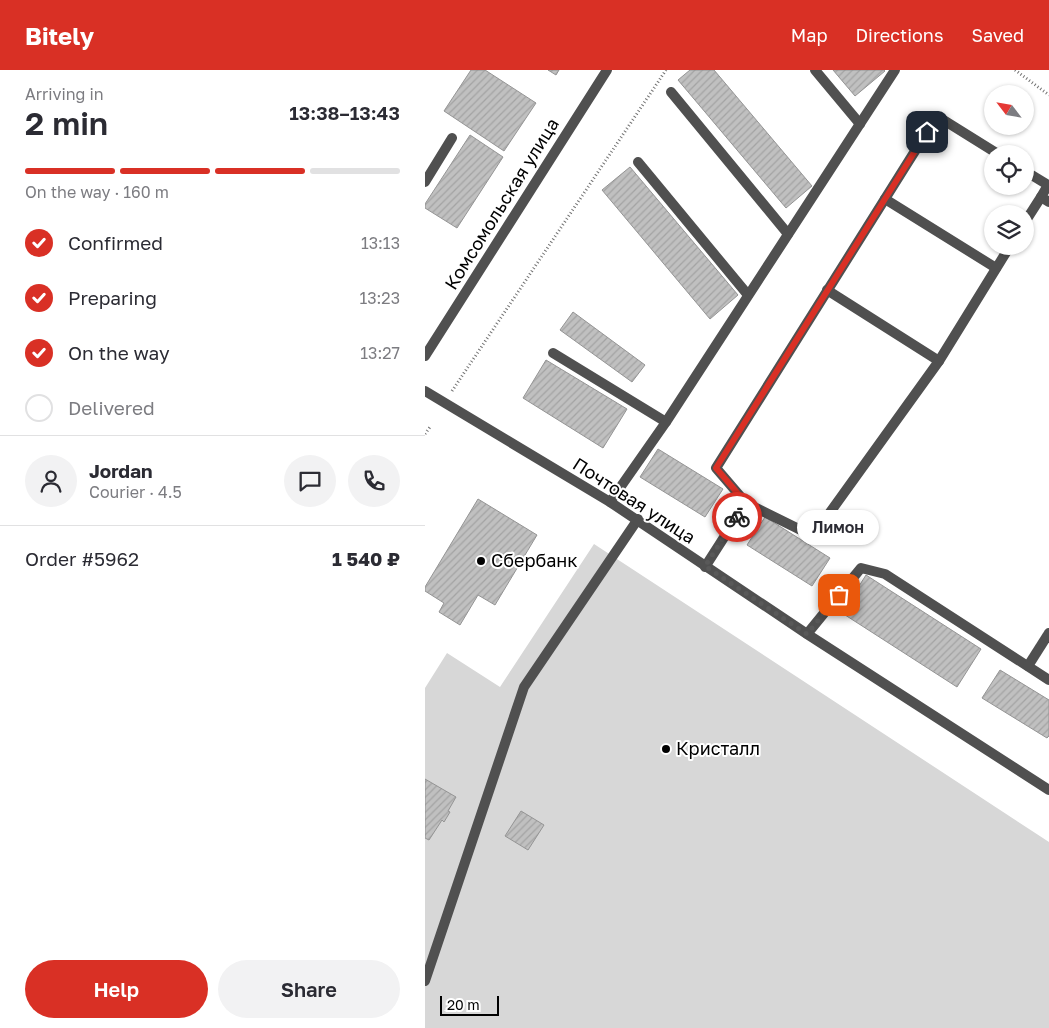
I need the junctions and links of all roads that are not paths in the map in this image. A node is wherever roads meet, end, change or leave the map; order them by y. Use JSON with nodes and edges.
{"nodes":[{"id":1,"x":607,"y":70,"type":"edge"},
{"id":2,"x":815,"y":70,"type":"edge"},
{"id":3,"x":895,"y":70,"type":"edge"},
{"id":4,"x":671,"y":92,"type":"dead end"},
{"id":5,"x":860,"y":124,"type":"junction"},
{"id":6,"x":452,"y":138,"type":"dead end"},
{"id":7,"x":984,"y":145,"type":"edge"},
{"id":8,"x":638,"y":162,"type":"dead end"},
{"id":9,"x":1034,"y":176,"type":"edge"},
{"id":10,"x":425,"y":182,"type":"edge"},
{"id":11,"x":885,"y":199,"type":"junction"},
{"id":12,"x":1045,"y":199,"type":"edge"},
{"id":13,"x":1034,"y":212,"type":"edge"},
{"id":14,"x":788,"y":234,"type":"junction"},
{"id":15,"x":1004,"y":255,"type":"edge"},
{"id":16,"x":996,"y":268,"type":"junction"},
{"id":17,"x":827,"y":290,"type":"junction"},
{"id":18,"x":748,"y":295,"type":"junction"},
{"id":19,"x":553,"y":353,"type":"dead end"},
{"id":20,"x":425,"y":356,"type":"edge"},
{"id":21,"x":939,"y":361,"type":"junction"},
{"id":22,"x":425,"y":391,"type":"edge"},
{"id":23,"x":666,"y":422,"type":"junction"},
{"id":24,"x":610,"y":502,"type":"junction"},
{"id":25,"x":746,"y":503,"type":"junction"},
{"id":26,"x":638,"y":520,"type":"junction"},
{"id":27,"x":705,"y":566,"type":"junction"},
{"id":28,"x":1049,"y":633,"type":"edge"},
{"id":29,"x":807,"y":634,"type":"junction"},
{"id":30,"x":1028,"y":666,"type":"junction"},
{"id":31,"x":1049,"y":680,"type":"edge"},
{"id":32,"x":1049,"y":790,"type":"edge"},
{"id":33,"x":425,"y":981,"type":"edge"}],
"edges":[{"from":1,"to":20,"type":"street","name":"Комсомольская улица"},
{"from":2,"to":5,"type":"street"},
{"from":3,"to":5,"type":"street"},
{"from":4,"to":14,"type":"street"},
{"from":5,"to":14,"type":"street"},
{"from":6,"to":10,"type":"street"},
{"from":7,"to":11,"type":"street"},
{"from":8,"to":18,"type":"street"},
{"from":9,"to":12,"type":"street"},
{"from":11,"to":16,"type":"street"},
{"from":11,"to":17,"type":"street"},
{"from":12,"to":13,"type":"street"},
{"from":14,"to":18,"type":"street"},
{"from":15,"to":16,"type":"street"},
{"from":16,"to":21,"type":"street"},
{"from":17,"to":21,"type":"street"},
{"from":17,"to":25,"type":"street"},
{"from":18,"to":23,"type":"street"},
{"from":19,"to":23,"type":"street"},
{"from":21,"to":25,"type":"street"},
{"from":22,"to":24,"type":"street","name":"Почтовая улица"},
{"from":23,"to":24,"type":"street"},
{"from":24,"to":26,"type":"street","name":"Почтовая улица"},
{"from":25,"to":27,"type":"street"},
{"from":26,"to":27,"type":"street","name":"Почтовая улица"},
{"from":26,"to":33,"type":"street"},
{"from":27,"to":29,"type":"street","name":"Почтовая улица"},
{"from":28,"to":30,"type":"street"},
{"from":29,"to":30,"type":"street"},
{"from":29,"to":32,"type":"street","name":"Почтовая улица"},
{"from":30,"to":31,"type":"street"}]}
